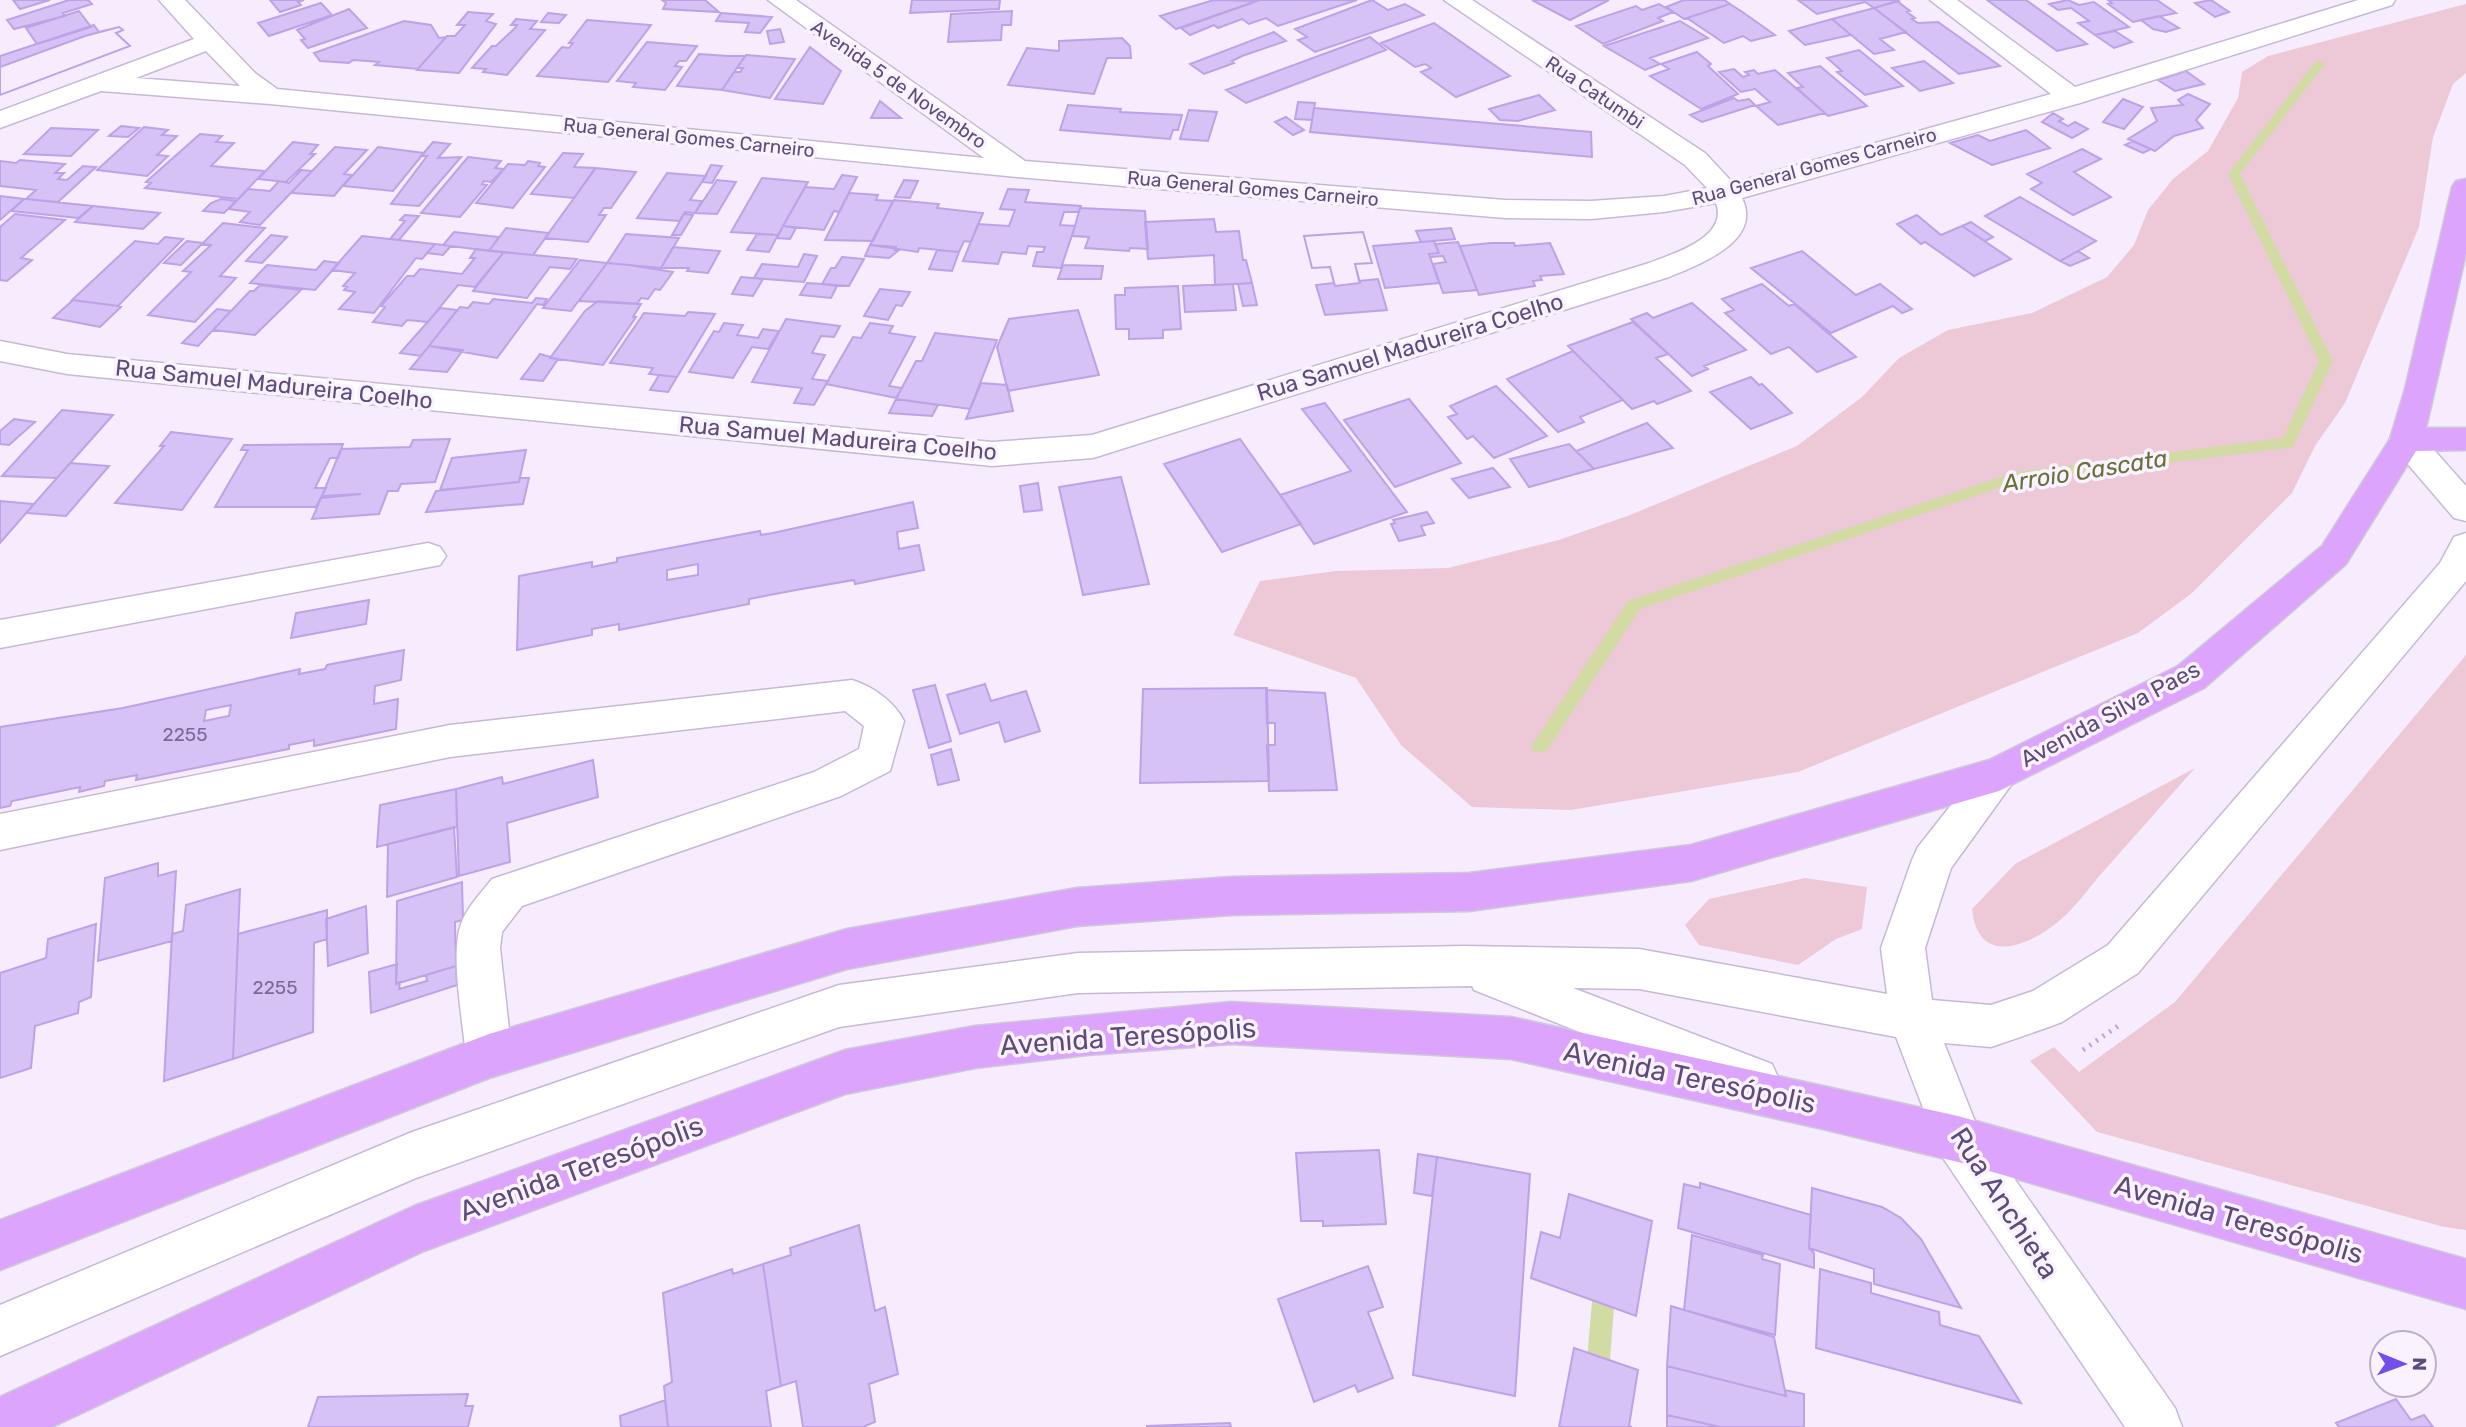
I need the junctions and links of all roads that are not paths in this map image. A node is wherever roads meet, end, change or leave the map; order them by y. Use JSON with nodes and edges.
{"nodes":[{"id":1,"x":171,"y":0,"type":"edge"},
{"id":2,"x":780,"y":0,"type":"edge"},
{"id":3,"x":1457,"y":0,"type":"edge"},
{"id":4,"x":1942,"y":0,"type":"edge"},
{"id":5,"x":2294,"y":0,"type":"edge"},
{"id":6,"x":2383,"y":0,"type":"edge"},
{"id":7,"x":2321,"y":19,"type":"junction"},
{"id":8,"x":208,"y":42,"type":"junction"},
{"id":9,"x":99,"y":83,"type":"junction"},
{"id":10,"x":270,"y":96,"type":"junction"},
{"id":11,"x":2071,"y":97,"type":"junction"},
{"id":12,"x":0,"y":120,"type":"edge"},
{"id":13,"x":1017,"y":169,"type":"junction"},
{"id":14,"x":2466,"y":187,"type":"edge"},
{"id":15,"x":1727,"y":193,"type":"junction"},
{"id":16,"x":0,"y":351,"type":"edge"},
{"id":17,"x":2466,"y":439,"type":"edge"},
{"id":18,"x":2406,"y":440,"type":"junction"},
{"id":19,"x":2466,"y":509,"type":"edge"},
{"id":20,"x":2466,"y":546,"type":"edge"},
{"id":21,"x":428,"y":556,"type":"dead end"},
{"id":22,"x":0,"y":634,"type":"edge"},
{"id":23,"x":1999,"y":774,"type":"junction"},
{"id":24,"x":0,"y":832,"type":"edge"},
{"id":25,"x":1464,"y":966,"type":"junction"},
{"id":26,"x":1912,"y":1019,"type":"junction"},
{"id":27,"x":489,"y":1056,"type":"junction"},
{"id":28,"x":1823,"y":1106,"type":"junction"},
{"id":29,"x":1958,"y":1139,"type":"junction"},
{"id":30,"x":0,"y":1245,"type":"edge"},
{"id":31,"x":2466,"y":1284,"type":"edge"},
{"id":32,"x":0,"y":1331,"type":"edge"},
{"id":33,"x":0,"y":1424,"type":"edge"},
{"id":34,"x":2156,"y":1427,"type":"edge"}],
"edges":[{"from":1,"to":8,"type":"street"},
{"from":2,"to":13,"type":"street","name":"Avenida 5 de Novembro"},
{"from":3,"to":15,"type":"street","name":"Rua Catumbi"},
{"from":4,"to":11,"type":"street"},
{"from":5,"to":7,"type":"street"},
{"from":6,"to":7,"type":"street","name":"Rua General Gomes Carneiro"},
{"from":7,"to":11,"type":"street","name":"Rua General Gomes Carneiro"},
{"from":8,"to":9,"type":"street"},
{"from":8,"to":10,"type":"street"},
{"from":9,"to":10,"type":"street","name":"Rua General Gomes Carneiro"},
{"from":9,"to":12,"type":"street"},
{"from":10,"to":13,"type":"street","name":"Rua General Gomes Carneiro"},
{"from":11,"to":15,"type":"street","name":"Rua General Gomes Carneiro"},
{"from":13,"to":15,"type":"street","name":"Rua General Gomes Carneiro"},
{"from":14,"to":18,"type":"main road","name":"Avenida Silva Paes"},
{"from":15,"to":16,"type":"street","name":"Rua Samuel Madureira Coelho"},
{"from":17,"to":18,"type":"main road"},
{"from":18,"to":19,"type":"street"},
{"from":18,"to":23,"type":"main road","name":"Avenida Silva Paes"},
{"from":20,"to":26,"type":"street"},
{"from":21,"to":22,"type":"street"},
{"from":23,"to":26,"type":"street","name":"Rua Anchieta"},
{"from":23,"to":27,"type":"main road"},
{"from":24,"to":27,"type":"street"},
{"from":25,"to":26,"type":"street"},
{"from":25,"to":28,"type":"street"},
{"from":25,"to":32,"type":"street"},
{"from":26,"to":29,"type":"street","name":"Rua Anchieta"},
{"from":27,"to":30,"type":"main road"},
{"from":28,"to":29,"type":"main road","name":"Avenida Teresópolis"},
{"from":28,"to":33,"type":"main road","name":"Avenida Teresópolis"},
{"from":29,"to":31,"type":"main road","name":"Avenida Teresópolis"},
{"from":29,"to":34,"type":"street","name":"Rua Anchieta"}]}
